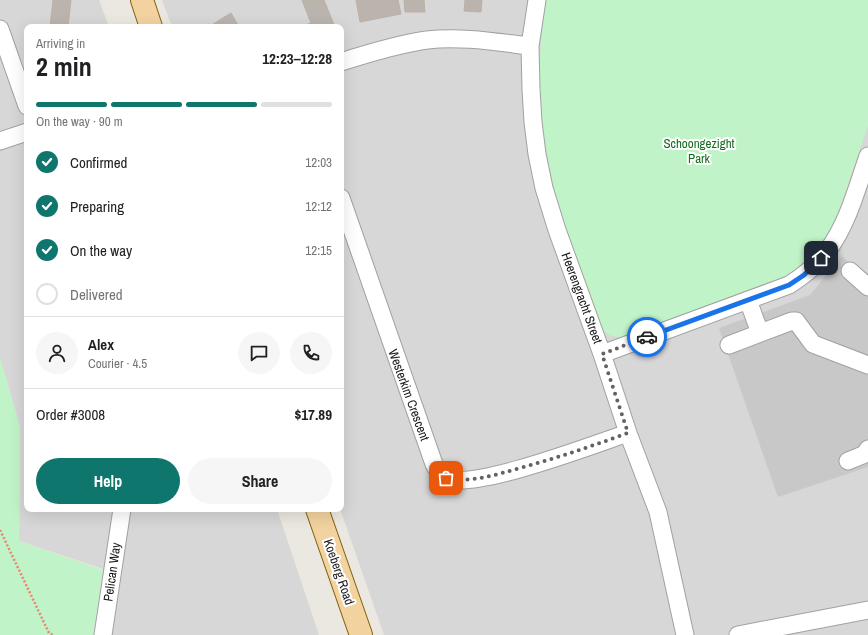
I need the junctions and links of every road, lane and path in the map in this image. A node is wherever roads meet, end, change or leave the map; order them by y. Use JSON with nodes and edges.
{"nodes":[{"id":1,"x":142,"y":0,"type":"edge"},
{"id":2,"x":537,"y":0,"type":"edge"},
{"id":3,"x":150,"y":24,"type":"edge"},
{"id":4,"x":0,"y":29,"type":"edge"},
{"id":5,"x":530,"y":46,"type":"junction"},
{"id":6,"x":344,"y":61,"type":"edge"},
{"id":7,"x":24,"y":97,"type":"edge"},
{"id":8,"x":24,"y":133,"type":"edge"},
{"id":9,"x":0,"y":141,"type":"edge"},
{"id":10,"x":868,"y":156,"type":"edge"},
{"id":11,"x":344,"y":207,"type":"edge"},
{"id":12,"x":850,"y":271,"type":"dead end"},
{"id":13,"x":868,"y":287,"type":"edge"},
{"id":14,"x":748,"y":300,"type":"junction"},
{"id":15,"x":760,"y":333,"type":"junction"},
{"id":16,"x":729,"y":345,"type":"dead end"},
{"id":17,"x":602,"y":354,"type":"junction"},
{"id":18,"x":868,"y":365,"type":"edge"},
{"id":19,"x":628,"y":433,"type":"junction"},
{"id":20,"x":868,"y":448,"type":"edge"},
{"id":21,"x":848,"y":461,"type":"dead end"},
{"id":22,"x":122,"y":512,"type":"edge"},
{"id":23,"x":318,"y":512,"type":"edge"},
{"id":24,"x":0,"y":530,"type":"edge"},
{"id":25,"x":868,"y":610,"type":"edge"},
{"id":26,"x":49,"y":634,"type":"edge"},
{"id":27,"x":53,"y":635,"type":"edge"},
{"id":28,"x":103,"y":635,"type":"edge"},
{"id":29,"x":361,"y":635,"type":"edge"},
{"id":30,"x":685,"y":635,"type":"edge"},
{"id":31,"x":738,"y":635,"type":"edge"}],
"edges":[{"from":1,"to":3,"type":"main road"},
{"from":2,"to":5,"type":"street","name":"Heerengracht Street"},
{"from":4,"to":7,"type":"street"},
{"from":5,"to":6,"type":"street"},
{"from":5,"to":17,"type":"street","name":"Heerengracht Street"},
{"from":8,"to":9,"type":"street"},
{"from":10,"to":14,"type":"street"},
{"from":11,"to":19,"type":"street","name":"Westerkim Crescent"},
{"from":12,"to":13,"type":"street"},
{"from":14,"to":15,"type":"street"},
{"from":14,"to":17,"type":"street"},
{"from":15,"to":16,"type":"street"},
{"from":15,"to":18,"type":"street"},
{"from":17,"to":19,"type":"street","name":"Heerengracht Street"},
{"from":19,"to":30,"type":"street","name":"Heerengracht Street"},
{"from":20,"to":21,"type":"street"},
{"from":22,"to":28,"type":"street","name":"Pelican Way"},
{"from":23,"to":29,"type":"main road","name":"Koeberg Road"},
{"from":24,"to":26,"type":"path"},
{"from":25,"to":31,"type":"street"},
{"from":26,"to":27,"type":"path"}]}
